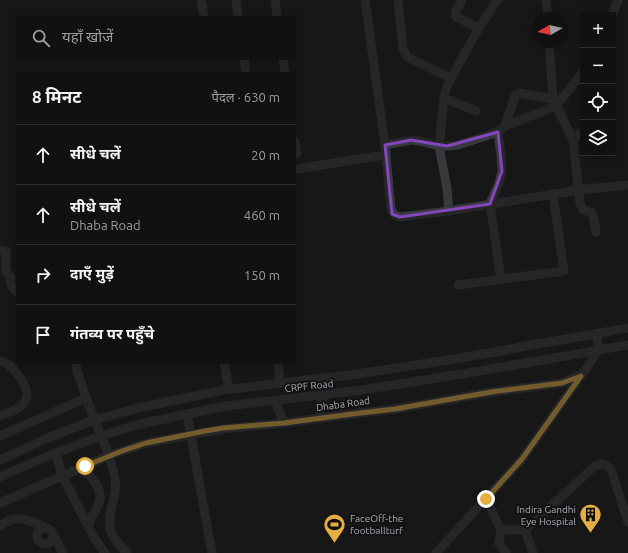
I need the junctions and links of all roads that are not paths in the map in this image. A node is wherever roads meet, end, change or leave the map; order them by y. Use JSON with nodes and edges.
{"nodes":[{"id":1,"x":201,"y":0,"type":"edge"},
{"id":2,"x":236,"y":0,"type":"edge"},
{"id":3,"x":275,"y":0,"type":"edge"},
{"id":4,"x":364,"y":0,"type":"edge"},
{"id":5,"x":398,"y":0,"type":"edge"},
{"id":6,"x":462,"y":0,"type":"edge"},
{"id":7,"x":498,"y":0,"type":"edge"},
{"id":8,"x":546,"y":0,"type":"edge"},
{"id":9,"x":618,"y":0,"type":"edge"},
{"id":10,"x":547,"y":12,"type":"edge"},
{"id":11,"x":613,"y":12,"type":"edge"},
{"id":12,"x":204,"y":16,"type":"edge"},
{"id":13,"x":238,"y":16,"type":"edge"},
{"id":14,"x":277,"y":16,"type":"edge"},
{"id":15,"x":480,"y":28,"type":"junction"},
{"id":16,"x":549,"y":48,"type":"edge"},
{"id":17,"x":244,"y":60,"type":"edge"},
{"id":18,"x":283,"y":60,"type":"edge"},
{"id":19,"x":246,"y":72,"type":"edge"},
{"id":20,"x":285,"y":72,"type":"edge"},
{"id":21,"x":580,"y":75,"type":"edge"},
{"id":22,"x":451,"y":78,"type":"junction"},
{"id":23,"x":444,"y":98,"type":"junction"},
{"id":24,"x":554,"y":103,"type":"junction"},
{"id":25,"x":476,"y":111,"type":"dead end"},
{"id":26,"x":506,"y":126,"type":"junction"},
{"id":27,"x":498,"y":132,"type":"junction"},
{"id":28,"x":580,"y":133,"type":"edge"},
{"id":29,"x":573,"y":140,"type":"junction"},
{"id":30,"x":385,"y":145,"type":"junction"},
{"id":31,"x":439,"y":146,"type":"junction"},
{"id":32,"x":386,"y":155,"type":"junction"},
{"id":33,"x":296,"y":169,"type":"edge"},
{"id":34,"x":628,"y":185,"type":"edge"},
{"id":35,"x":578,"y":190,"type":"junction"},
{"id":36,"x":552,"y":194,"type":"junction"},
{"id":37,"x":490,"y":204,"type":"junction"},
{"id":38,"x":449,"y":211,"type":"junction"},
{"id":39,"x":596,"y":232,"type":"dead end"},
{"id":40,"x":0,"y":250,"type":"edge"},
{"id":41,"x":501,"y":280,"type":"junction"},
{"id":42,"x":458,"y":285,"type":"dead end"},
{"id":43,"x":16,"y":292,"type":"edge"},
{"id":44,"x":628,"y":327,"type":"edge"},
{"id":45,"x":596,"y":334,"type":"junction"},
{"id":46,"x":628,"y":345,"type":"edge"},
{"id":47,"x":599,"y":350,"type":"junction"},
{"id":48,"x":0,"y":361,"type":"edge"},
{"id":49,"x":76,"y":364,"type":"edge"},
{"id":50,"x":224,"y":364,"type":"edge"},
{"id":51,"x":278,"y":364,"type":"edge"},
{"id":52,"x":581,"y":376,"type":"junction"},
{"id":53,"x":280,"y":383,"type":"junction"},
{"id":54,"x":229,"y":389,"type":"junction"},
{"id":55,"x":323,"y":395,"type":"junction"},
{"id":56,"x":86,"y":398,"type":"junction"},
{"id":57,"x":275,"y":400,"type":"junction"},
{"id":58,"x":188,"y":414,"type":"junction"},
{"id":59,"x":0,"y":416,"type":"edge"},
{"id":60,"x":319,"y":419,"type":"junction"},
{"id":61,"x":94,"y":420,"type":"junction"},
{"id":62,"x":284,"y":423,"type":"junction"},
{"id":63,"x":192,"y":434,"type":"junction"},
{"id":64,"x":0,"y":436,"type":"edge"},
{"id":65,"x":101,"y":436,"type":"junction"},
{"id":66,"x":39,"y":442,"type":"junction"},
{"id":67,"x":50,"y":455,"type":"junction"},
{"id":68,"x":108,"y":456,"type":"junction"},
{"id":69,"x":0,"y":460,"type":"edge"},
{"id":70,"x":80,"y":468,"type":"junction"},
{"id":71,"x":62,"y":476,"type":"junction"},
{"id":72,"x":0,"y":477,"type":"edge"},
{"id":73,"x":486,"y":499,"type":"junction"},
{"id":74,"x":0,"y":503,"type":"edge"},
{"id":75,"x":628,"y":522,"type":"edge"},
{"id":76,"x":0,"y":526,"type":"edge"},
{"id":77,"x":44,"y":528,"type":"junction"},
{"id":78,"x":89,"y":528,"type":"junction"},
{"id":79,"x":501,"y":530,"type":"junction"},
{"id":80,"x":525,"y":530,"type":"junction"},
{"id":81,"x":53,"y":535,"type":"junction"},
{"id":82,"x":64,"y":553,"type":"edge"},
{"id":83,"x":105,"y":553,"type":"edge"},
{"id":84,"x":127,"y":553,"type":"edge"},
{"id":85,"x":212,"y":553,"type":"edge"},
{"id":86,"x":436,"y":553,"type":"edge"},
{"id":87,"x":506,"y":553,"type":"edge"},
{"id":88,"x":533,"y":553,"type":"edge"}],
"edges":[{"from":1,"to":12,"type":"street"},
{"from":2,"to":13,"type":"street"},
{"from":3,"to":14,"type":"street"},
{"from":4,"to":30,"type":"street"},
{"from":5,"to":22,"type":"street"},
{"from":6,"to":15,"type":"street"},
{"from":7,"to":15,"type":"street"},
{"from":8,"to":10,"type":"street"},
{"from":9,"to":11,"type":"street"},
{"from":15,"to":22,"type":"street"},
{"from":16,"to":24,"type":"street"},
{"from":17,"to":19,"type":"street"},
{"from":18,"to":20,"type":"street"},
{"from":21,"to":24,"type":"street"},
{"from":22,"to":23,"type":"street"},
{"from":23,"to":25,"type":"street"},
{"from":23,"to":31,"type":"street"},
{"from":24,"to":26,"type":"street"},
{"from":24,"to":26,"type":"street"},
{"from":24,"to":29,"type":"street"},
{"from":26,"to":27,"type":"street"},
{"from":27,"to":31,"type":"street"},
{"from":27,"to":37,"type":"street"},
{"from":28,"to":29,"type":"street"},
{"from":29,"to":35,"type":"street"},
{"from":30,"to":31,"type":"street"},
{"from":30,"to":32,"type":"street"},
{"from":31,"to":38,"type":"street"},
{"from":32,"to":33,"type":"street"},
{"from":32,"to":38,"type":"street"},
{"from":34,"to":35,"type":"street"},
{"from":35,"to":36,"type":"street"},
{"from":35,"to":39,"type":"street"},
{"from":36,"to":37,"type":"street"},
{"from":36,"to":41,"type":"street"},
{"from":37,"to":38,"type":"street"},
{"from":37,"to":41,"type":"street"},
{"from":40,"to":43,"type":"street"},
{"from":41,"to":42,"type":"street"},
{"from":44,"to":45,"type":"street"},
{"from":45,"to":47,"type":"street"},
{"from":45,"to":53,"type":"street"},
{"from":46,"to":47,"type":"street","name":"CRPF Road"},
{"from":47,"to":52,"type":"street"},
{"from":47,"to":55,"type":"street","name":"CRPF Road"},
{"from":48,"to":59,"type":"street"},
{"from":49,"to":56,"type":"street"},
{"from":50,"to":54,"type":"street"},
{"from":51,"to":53,"type":"street"},
{"from":52,"to":60,"type":"street","name":"Dhaba Road"},
{"from":52,"to":73,"type":"street"},
{"from":53,"to":54,"type":"street"},
{"from":54,"to":61,"type":"street"},
{"from":55,"to":57,"type":"street","name":"CRPF Road"},
{"from":55,"to":60,"type":"street"},
{"from":56,"to":61,"type":"street"},
{"from":56,"to":64,"type":"street"},
{"from":57,"to":58,"type":"street","name":"CRPF Road"},
{"from":57,"to":62,"type":"street"},
{"from":58,"to":63,"type":"street"},
{"from":58,"to":65,"type":"street","name":"CRPF Road"},
{"from":60,"to":62,"type":"street","name":"Dhaba Road"},
{"from":61,"to":65,"type":"street"},
{"from":61,"to":66,"type":"street"},
{"from":62,"to":63,"type":"street","name":"Dhaba Road"},
{"from":63,"to":68,"type":"street","name":"Dhaba Road"},
{"from":63,"to":85,"type":"street"},
{"from":65,"to":67,"type":"street","name":"CRPF Road"},
{"from":65,"to":68,"type":"street"},
{"from":66,"to":67,"type":"street"},
{"from":66,"to":69,"type":"street"},
{"from":67,"to":71,"type":"street"},
{"from":67,"to":72,"type":"street","name":"CRPF Road"},
{"from":68,"to":70,"type":"street","name":"Dhaba Road"},
{"from":68,"to":84,"type":"street"},
{"from":70,"to":71,"type":"street","name":"Dhaba Road"},
{"from":70,"to":78,"type":"street"},
{"from":71,"to":74,"type":"street","name":"Dhaba Road"},
{"from":71,"to":78,"type":"street"},
{"from":73,"to":79,"type":"street"},
{"from":73,"to":86,"type":"street"},
{"from":75,"to":80,"type":"street"},
{"from":76,"to":77,"type":"street"},
{"from":77,"to":81,"type":"street"},
{"from":77,"to":81,"type":"street"},
{"from":78,"to":83,"type":"street"},
{"from":79,"to":80,"type":"street"},
{"from":79,"to":87,"type":"street"},
{"from":80,"to":88,"type":"street"},
{"from":81,"to":82,"type":"street"}]}
